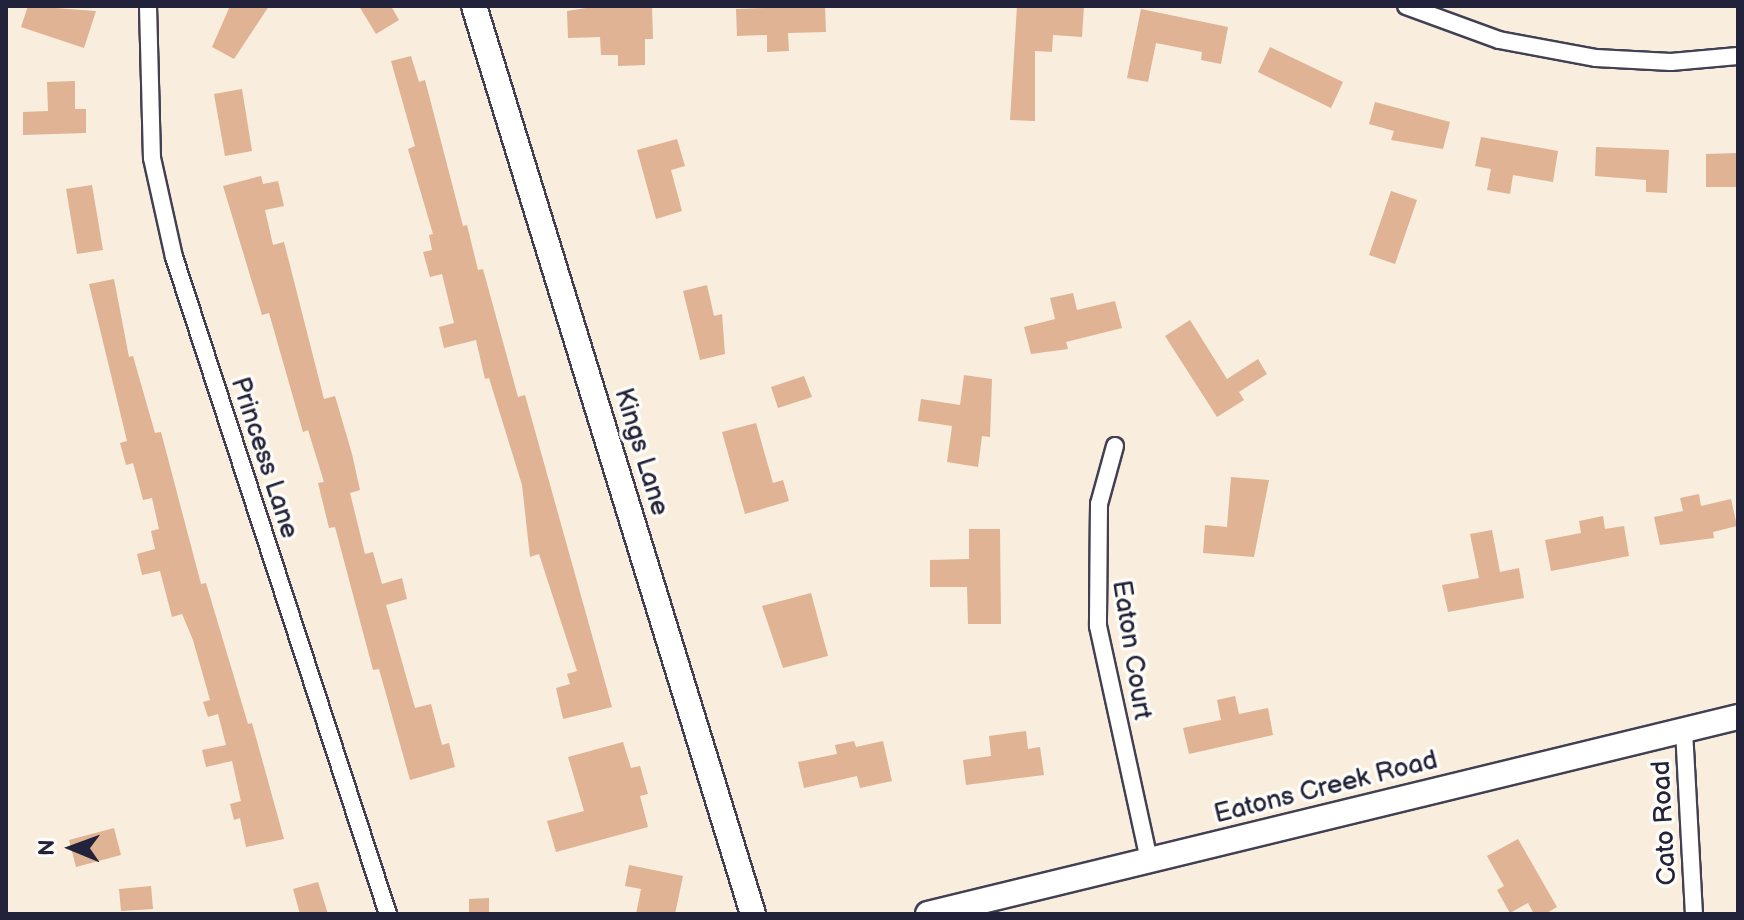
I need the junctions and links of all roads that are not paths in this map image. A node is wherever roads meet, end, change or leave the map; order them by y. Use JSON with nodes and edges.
{"nodes":[{"id":1,"x":148,"y":6,"type":"edge"},
{"id":2,"x":474,"y":6,"type":"edge"},
{"id":3,"x":1406,"y":6,"type":"edge"},
{"id":4,"x":1738,"y":56,"type":"edge"},
{"id":5,"x":1115,"y":446,"type":"dead end"},
{"id":6,"x":1738,"y":717,"type":"edge"},
{"id":7,"x":1684,"y":730,"type":"junction"},
{"id":8,"x":1149,"y":860,"type":"junction"},
{"id":9,"x":388,"y":914,"type":"edge"},
{"id":10,"x":753,"y":914,"type":"edge"},
{"id":11,"x":928,"y":914,"type":"edge"},
{"id":12,"x":1694,"y":914,"type":"edge"}],
"edges":[{"from":1,"to":9,"type":"street","name":"Princess Lane"},
{"from":2,"to":10,"type":"street","name":"Kings Lane"},
{"from":3,"to":4,"type":"street"},
{"from":5,"to":8,"type":"street","name":"Eaton Court"},
{"from":6,"to":7,"type":"street","name":"Eatons Creek Road"},
{"from":7,"to":8,"type":"street","name":"Eatons Creek Road"},
{"from":7,"to":12,"type":"street","name":"Cato Road"},
{"from":8,"to":11,"type":"street","name":"Eatons Creek Road"}]}
